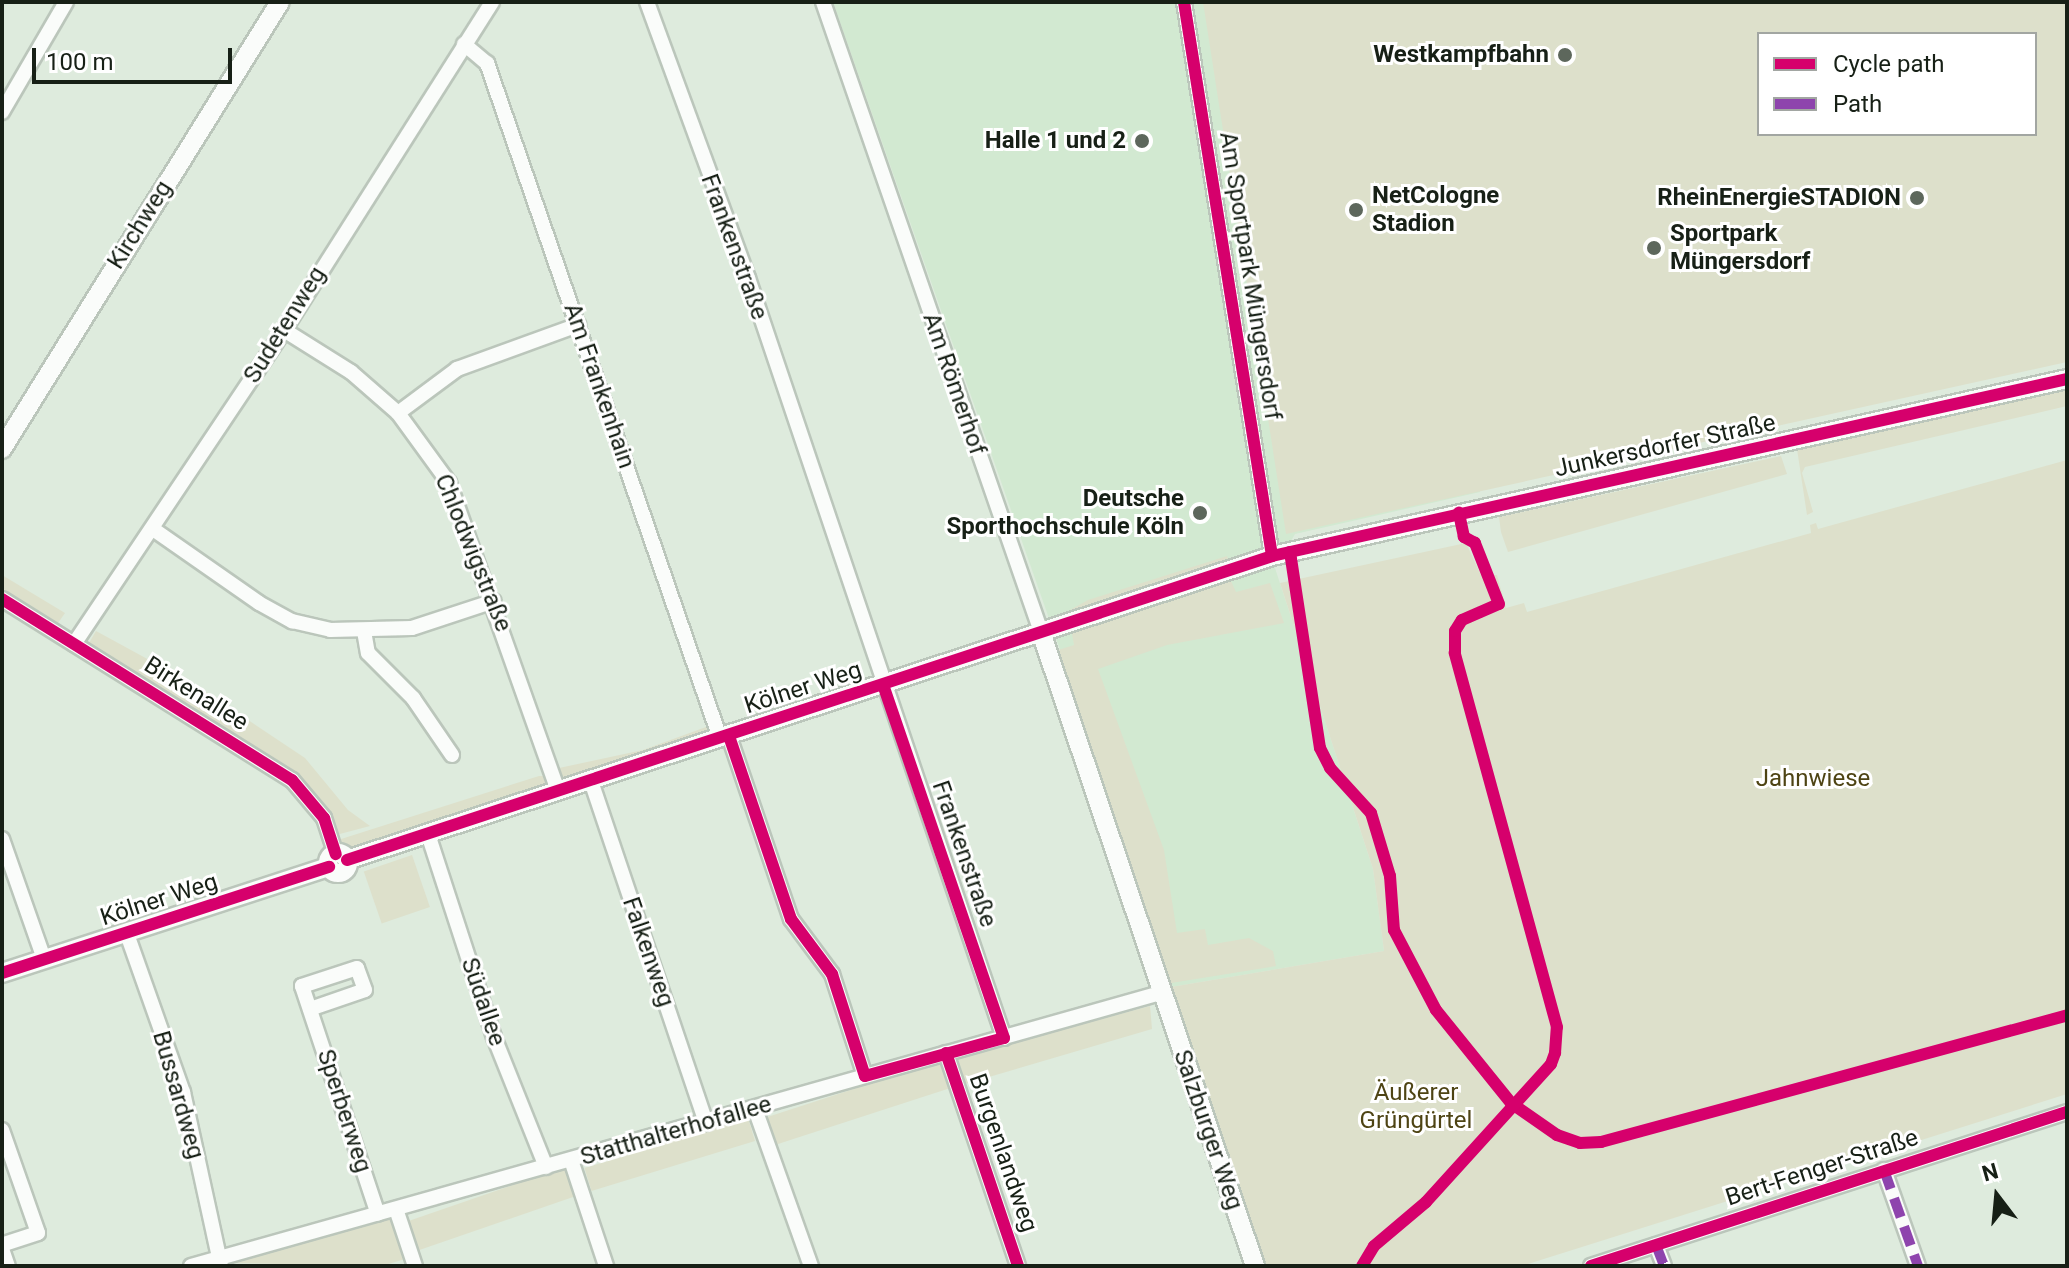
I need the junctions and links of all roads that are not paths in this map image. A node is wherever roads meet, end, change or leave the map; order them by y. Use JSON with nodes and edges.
{"nodes":[{"id":1,"x":66,"y":2,"type":"edge"},
{"id":2,"x":280,"y":2,"type":"edge"},
{"id":3,"x":492,"y":2,"type":"edge"},
{"id":4,"x":647,"y":2,"type":"edge"},
{"id":5,"x":823,"y":2,"type":"edge"},
{"id":6,"x":1184,"y":2,"type":"edge"},
{"id":7,"x":464,"y":44,"type":"junction"},
{"id":8,"x":3,"y":109,"type":"edge"},
{"id":9,"x":578,"y":325,"type":"junction"},
{"id":10,"x":284,"y":330,"type":"junction"},
{"id":11,"x":2067,"y":379,"type":"edge"},
{"id":12,"x":398,"y":413,"type":"junction"},
{"id":13,"x":2,"y":449,"type":"edge"},
{"id":14,"x":153,"y":529,"type":"junction"},
{"id":15,"x":1272,"y":556,"type":"junction"},
{"id":16,"x":2,"y":599,"type":"edge"},
{"id":17,"x":494,"y":601,"type":"junction"},
{"id":18,"x":364,"y":631,"type":"junction"},
{"id":19,"x":1041,"y":632,"type":"junction"},
{"id":20,"x":74,"y":644,"type":"junction"},
{"id":21,"x":883,"y":685,"type":"junction"},
{"id":22,"x":725,"y":737,"type":"junction"},
{"id":23,"x":452,"y":755,"type":"dead end"},
{"id":24,"x":591,"y":781,"type":"junction"},
{"id":25,"x":558,"y":791,"type":"junction"},
{"id":26,"x":428,"y":834,"type":"junction"},
{"id":27,"x":2,"y":839,"type":"edge"},
{"id":28,"x":337,"y":860,"type":"junction"},
{"id":29,"x":127,"y":934,"type":"junction"},
{"id":30,"x":44,"y":959,"type":"junction"},
{"id":31,"x":2,"y":973,"type":"edge"},
{"id":32,"x":1160,"y":993,"type":"junction"},
{"id":33,"x":310,"y":1009,"type":"dead end"},
{"id":34,"x":1004,"y":1038,"type":"junction"},
{"id":35,"x":946,"y":1053,"type":"junction"},
{"id":36,"x":865,"y":1076,"type":"junction"},
{"id":37,"x":755,"y":1109,"type":"junction"},
{"id":38,"x":2067,"y":1112,"type":"edge"},
{"id":39,"x":706,"y":1123,"type":"junction"},
{"id":40,"x":2,"y":1130,"type":"edge"},
{"id":41,"x":571,"y":1160,"type":"junction"},
{"id":42,"x":546,"y":1167,"type":"junction"},
{"id":43,"x":1884,"y":1170,"type":"junction"},
{"id":44,"x":396,"y":1209,"type":"junction"},
{"id":45,"x":378,"y":1214,"type":"junction"},
{"id":46,"x":1656,"y":1245,"type":"junction"},
{"id":47,"x":2,"y":1247,"type":"edge"},
{"id":48,"x":220,"y":1262,"type":"edge"},
{"id":49,"x":8,"y":1266,"type":"edge"},
{"id":50,"x":191,"y":1266,"type":"edge"},
{"id":51,"x":415,"y":1266,"type":"edge"},
{"id":52,"x":606,"y":1266,"type":"edge"},
{"id":53,"x":811,"y":1266,"type":"edge"},
{"id":54,"x":1018,"y":1266,"type":"edge"},
{"id":55,"x":1255,"y":1266,"type":"edge"},
{"id":56,"x":1591,"y":1266,"type":"edge"},
{"id":57,"x":1664,"y":1266,"type":"edge"},
{"id":58,"x":1918,"y":1266,"type":"edge"}],
"edges":[{"from":1,"to":8,"type":"street"},
{"from":2,"to":13,"type":"street","name":"Kirchweg"},
{"from":3,"to":7,"type":"street","name":"Sudetenweg"},
{"from":4,"to":21,"type":"street","name":"Frankenstraße"},
{"from":5,"to":19,"type":"street","name":"Am Römerhof"},
{"from":6,"to":15,"type":"street","name":"Am Sportpark Müngersdorf"},
{"from":7,"to":9,"type":"street","name":"Am Frankenhain"},
{"from":7,"to":10,"type":"street","name":"Sudetenweg"},
{"from":9,"to":12,"type":"street"},
{"from":9,"to":22,"type":"street","name":"Am Frankenhain"},
{"from":10,"to":12,"type":"street","name":"Chlodwigstraße"},
{"from":10,"to":14,"type":"street","name":"Sudetenweg"},
{"from":11,"to":15,"type":"street","name":"Junkersdorfer Straße"},
{"from":12,"to":17,"type":"street","name":"Chlodwigstraße"},
{"from":14,"to":18,"type":"street"},
{"from":14,"to":20,"type":"street","name":"Sudetenweg"},
{"from":15,"to":19,"type":"street","name":"Kölner Weg"},
{"from":16,"to":20,"type":"street","name":"Birkenallee"},
{"from":17,"to":18,"type":"street"},
{"from":17,"to":25,"type":"street","name":"Chlodwigstraße"},
{"from":18,"to":23,"type":"street"},
{"from":19,"to":21,"type":"street","name":"Kölner Weg"},
{"from":19,"to":32,"type":"street","name":"Am Römerhof"},
{"from":20,"to":28,"type":"street","name":"Birkenallee"},
{"from":21,"to":22,"type":"street","name":"Kölner Weg"},
{"from":21,"to":34,"type":"street","name":"Frankenstraße"},
{"from":22,"to":24,"type":"street","name":"Kölner Weg"},
{"from":22,"to":36,"type":"street","name":"Am Frankenhain"},
{"from":24,"to":25,"type":"street","name":"Kölner Weg"},
{"from":24,"to":39,"type":"street","name":"Falkenweg"},
{"from":25,"to":26,"type":"street","name":"Kölner Weg"},
{"from":26,"to":28,"type":"street","name":"Kölner Weg"},
{"from":26,"to":42,"type":"street","name":"Südallee"},
{"from":27,"to":30,"type":"street"},
{"from":28,"to":29,"type":"street","name":"Kölner Weg"},
{"from":29,"to":30,"type":"street","name":"Kölner Weg"},
{"from":29,"to":48,"type":"street","name":"Bussardweg"},
{"from":30,"to":31,"type":"street","name":"Kölner Weg"},
{"from":32,"to":34,"type":"street","name":"Statthalterhofallee"},
{"from":32,"to":55,"type":"street","name":"Salzburger Weg"},
{"from":33,"to":45,"type":"street","name":"Sperberweg"},
{"from":34,"to":35,"type":"street","name":"Statthalterhofallee"},
{"from":35,"to":36,"type":"street","name":"Statthalterhofallee"},
{"from":35,"to":54,"type":"street","name":"Burgenlandweg"},
{"from":36,"to":37,"type":"street","name":"Statthalterhofallee"},
{"from":37,"to":39,"type":"street","name":"Statthalterhofallee"},
{"from":37,"to":53,"type":"street"},
{"from":38,"to":43,"type":"street","name":"Bert-Fenger-Straße"},
{"from":39,"to":41,"type":"street","name":"Statthalterhofallee"},
{"from":40,"to":47,"type":"street"},
{"from":41,"to":42,"type":"street","name":"Statthalterhofallee"},
{"from":41,"to":52,"type":"street"},
{"from":42,"to":44,"type":"street","name":"Statthalterhofallee"},
{"from":43,"to":46,"type":"street","name":"Bert-Fenger-Straße"},
{"from":43,"to":58,"type":"street"},
{"from":44,"to":45,"type":"street","name":"Statthalterhofallee"},
{"from":44,"to":51,"type":"street"},
{"from":45,"to":48,"type":"street","name":"Statthalterhofallee"},
{"from":46,"to":56,"type":"street","name":"Bert-Fenger-Straße"},
{"from":46,"to":57,"type":"street"},
{"from":47,"to":49,"type":"street"},
{"from":48,"to":50,"type":"street","name":"Statthalterhofallee"}]}
